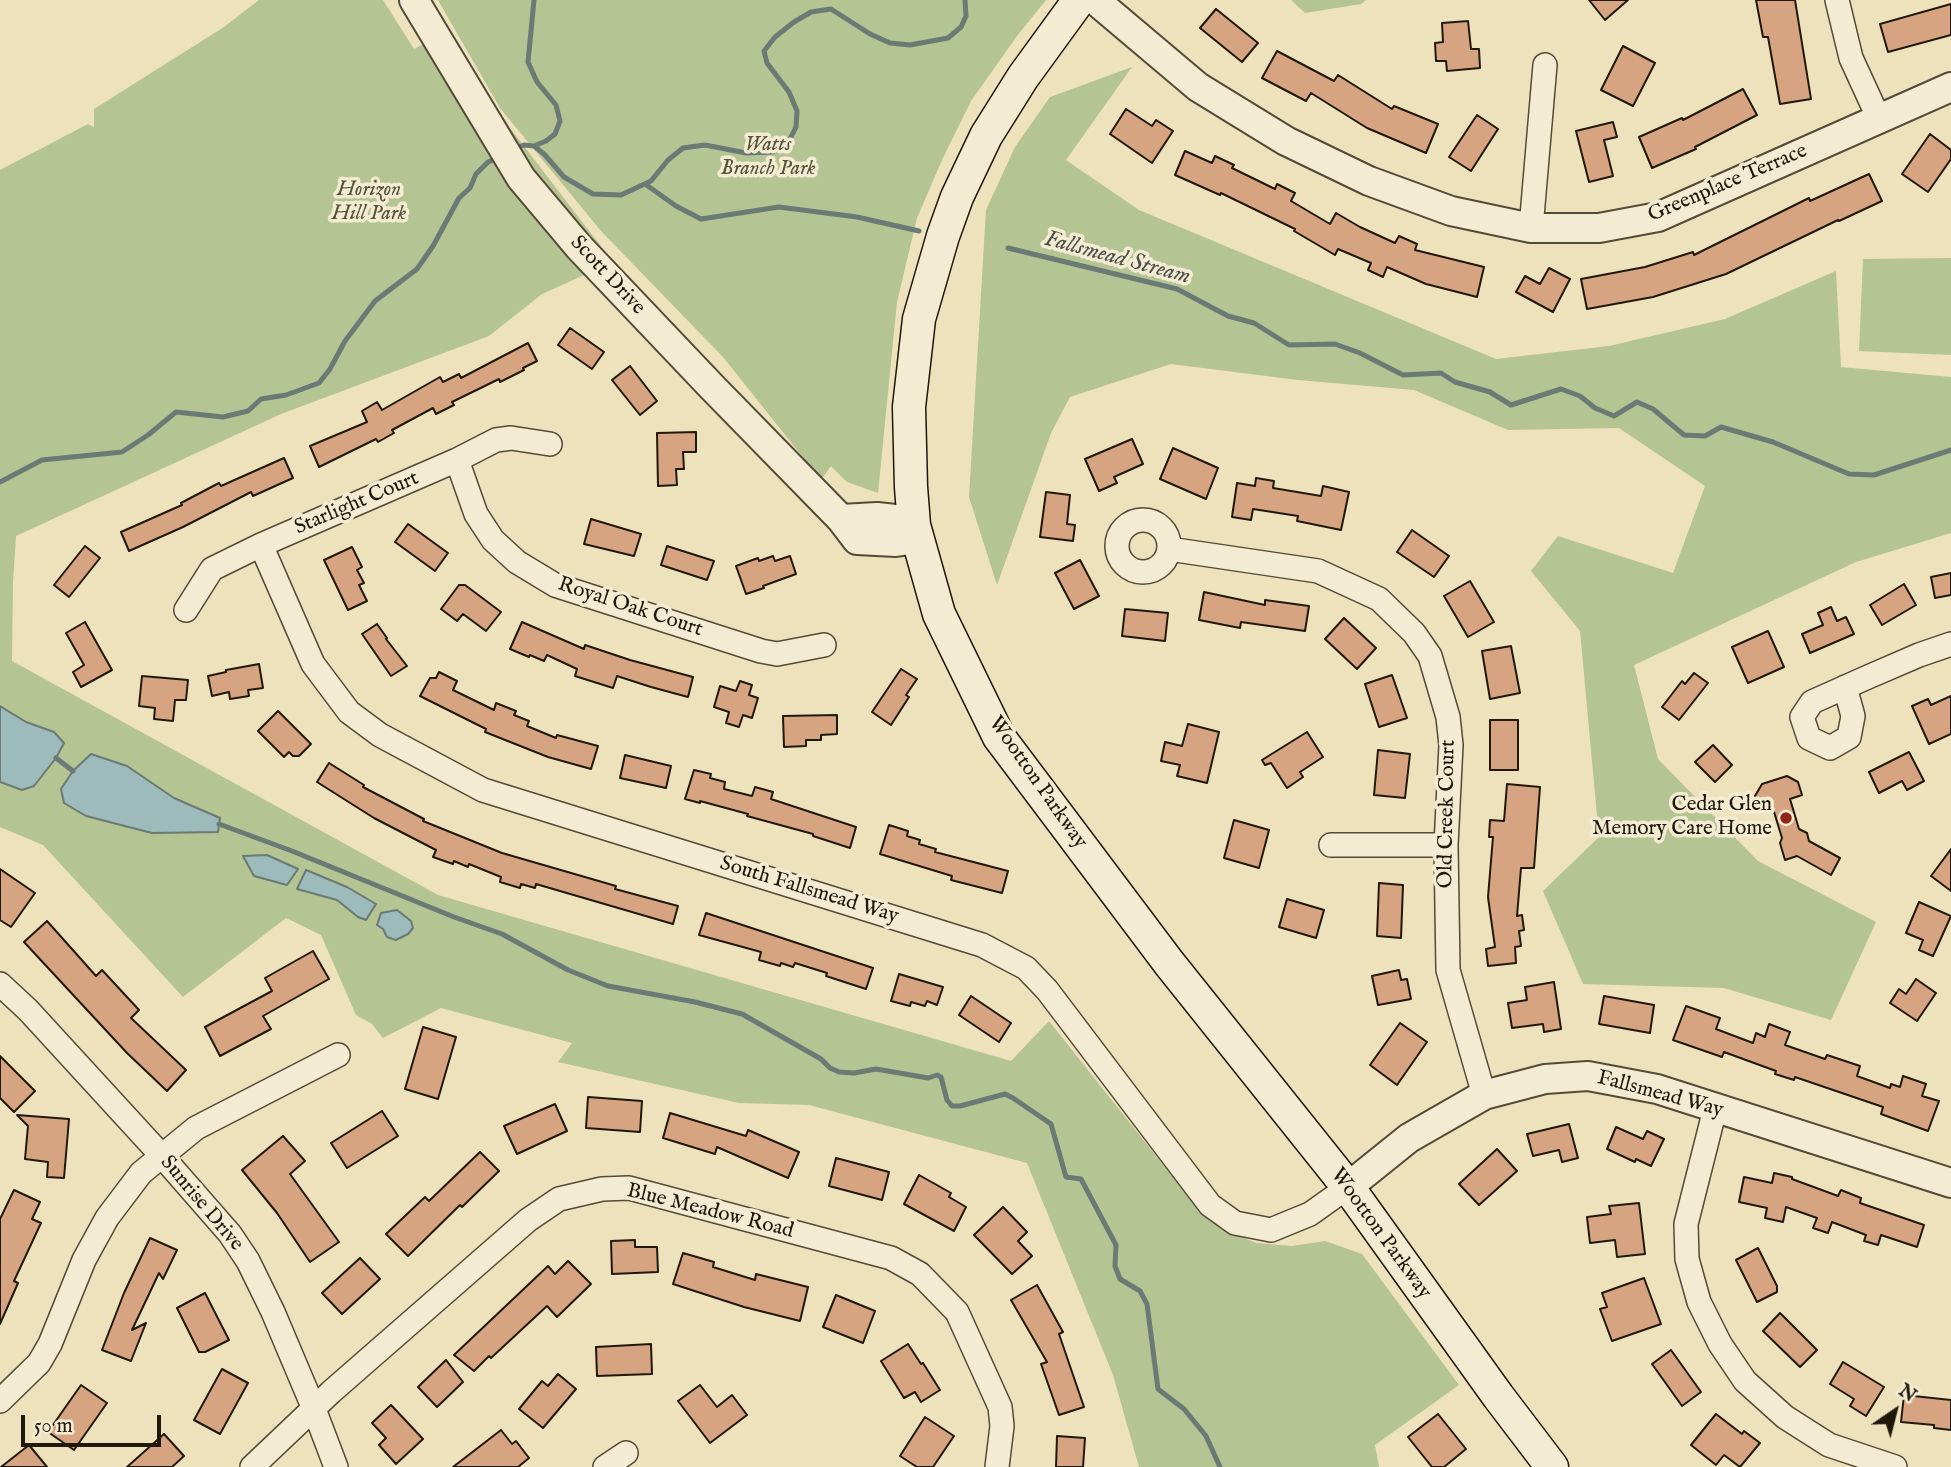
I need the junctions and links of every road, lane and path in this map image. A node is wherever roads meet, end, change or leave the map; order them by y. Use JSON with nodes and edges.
{"nodes":[{"id":1,"x":414,"y":0,"type":"edge"},
{"id":2,"x":1079,"y":0,"type":"edge"},
{"id":3,"x":1095,"y":0,"type":"edge"},
{"id":4,"x":1837,"y":0,"type":"edge"},
{"id":5,"x":1545,"y":65,"type":"dead end"},
{"id":6,"x":1951,"y":87,"type":"edge"},
{"id":7,"x":1879,"y":119,"type":"junction"},
{"id":8,"x":1531,"y":228,"type":"junction"},
{"id":9,"x":550,"y":444,"type":"dead end"},
{"id":10,"x":457,"y":460,"type":"junction"},
{"id":11,"x":916,"y":532,"type":"junction"},
{"id":12,"x":261,"y":545,"type":"junction"},
{"id":13,"x":1169,"y":549,"type":"dead end"},
{"id":14,"x":186,"y":611,"type":"dead end"},
{"id":15,"x":1951,"y":644,"type":"edge"},
{"id":16,"x":824,"y":645,"type":"dead end"},
{"id":17,"x":1845,"y":687,"type":"dead end"},
{"id":18,"x":1331,"y":845,"type":"dead end"},
{"id":19,"x":1446,"y":845,"type":"junction"},
{"id":20,"x":0,"y":984,"type":"edge"},
{"id":21,"x":338,"y":1055,"type":"dead end"},
{"id":22,"x":1484,"y":1096,"type":"junction"},
{"id":23,"x":1715,"y":1109,"type":"junction"},
{"id":24,"x":161,"y":1155,"type":"junction"},
{"id":25,"x":1951,"y":1183,"type":"edge"},
{"id":26,"x":1348,"y":1187,"type":"junction"},
{"id":27,"x":0,"y":1401,"type":"edge"},
{"id":28,"x":314,"y":1409,"type":"junction"},
{"id":29,"x":626,"y":1453,"type":"dead end"},
{"id":30,"x":252,"y":1467,"type":"edge"},
{"id":31,"x":336,"y":1467,"type":"edge"},
{"id":32,"x":605,"y":1467,"type":"edge"},
{"id":33,"x":997,"y":1467,"type":"edge"},
{"id":34,"x":1552,"y":1467,"type":"edge"},
{"id":35,"x":1895,"y":1467,"type":"edge"}],
"edges":[{"from":1,"to":11,"type":"street","name":"Scott Drive"},
{"from":2,"to":11,"type":"main road","name":"Wootton Parkway"},
{"from":3,"to":8,"type":"street","name":"Greenplace Terrace"},
{"from":4,"to":7,"type":"street"},
{"from":5,"to":8,"type":"street"},
{"from":6,"to":7,"type":"street","name":"Greenplace Terrace"},
{"from":7,"to":8,"type":"street","name":"Greenplace Terrace"},
{"from":9,"to":10,"type":"street","name":"Starlight Court"},
{"from":10,"to":12,"type":"street","name":"Starlight Court"},
{"from":10,"to":16,"type":"street","name":"Royal Oak Court"},
{"from":11,"to":26,"type":"main road","name":"Wootton Parkway"},
{"from":12,"to":14,"type":"street","name":"Starlight Court"},
{"from":12,"to":26,"type":"street","name":"South Fallsmead Way"},
{"from":13,"to":19,"type":"street","name":"Old Creek Court"},
{"from":15,"to":17,"type":"street"},
{"from":18,"to":19,"type":"street"},
{"from":19,"to":22,"type":"street","name":"Old Creek Court"},
{"from":20,"to":24,"type":"street","name":"Sunrise Drive"},
{"from":21,"to":24,"type":"street"},
{"from":22,"to":23,"type":"street","name":"Fallsmead Way"},
{"from":22,"to":26,"type":"street","name":"Fallsmead Way"},
{"from":23,"to":25,"type":"street","name":"Fallsmead Way"},
{"from":23,"to":35,"type":"street"},
{"from":24,"to":27,"type":"street"},
{"from":24,"to":28,"type":"street","name":"Sunrise Drive"},
{"from":26,"to":34,"type":"main road","name":"Wootton Parkway"},
{"from":28,"to":30,"type":"street","name":"Blue Meadow Road"},
{"from":28,"to":31,"type":"street","name":"Sunrise Drive"},
{"from":28,"to":33,"type":"street","name":"Blue Meadow Road"},
{"from":29,"to":32,"type":"street"}]}
